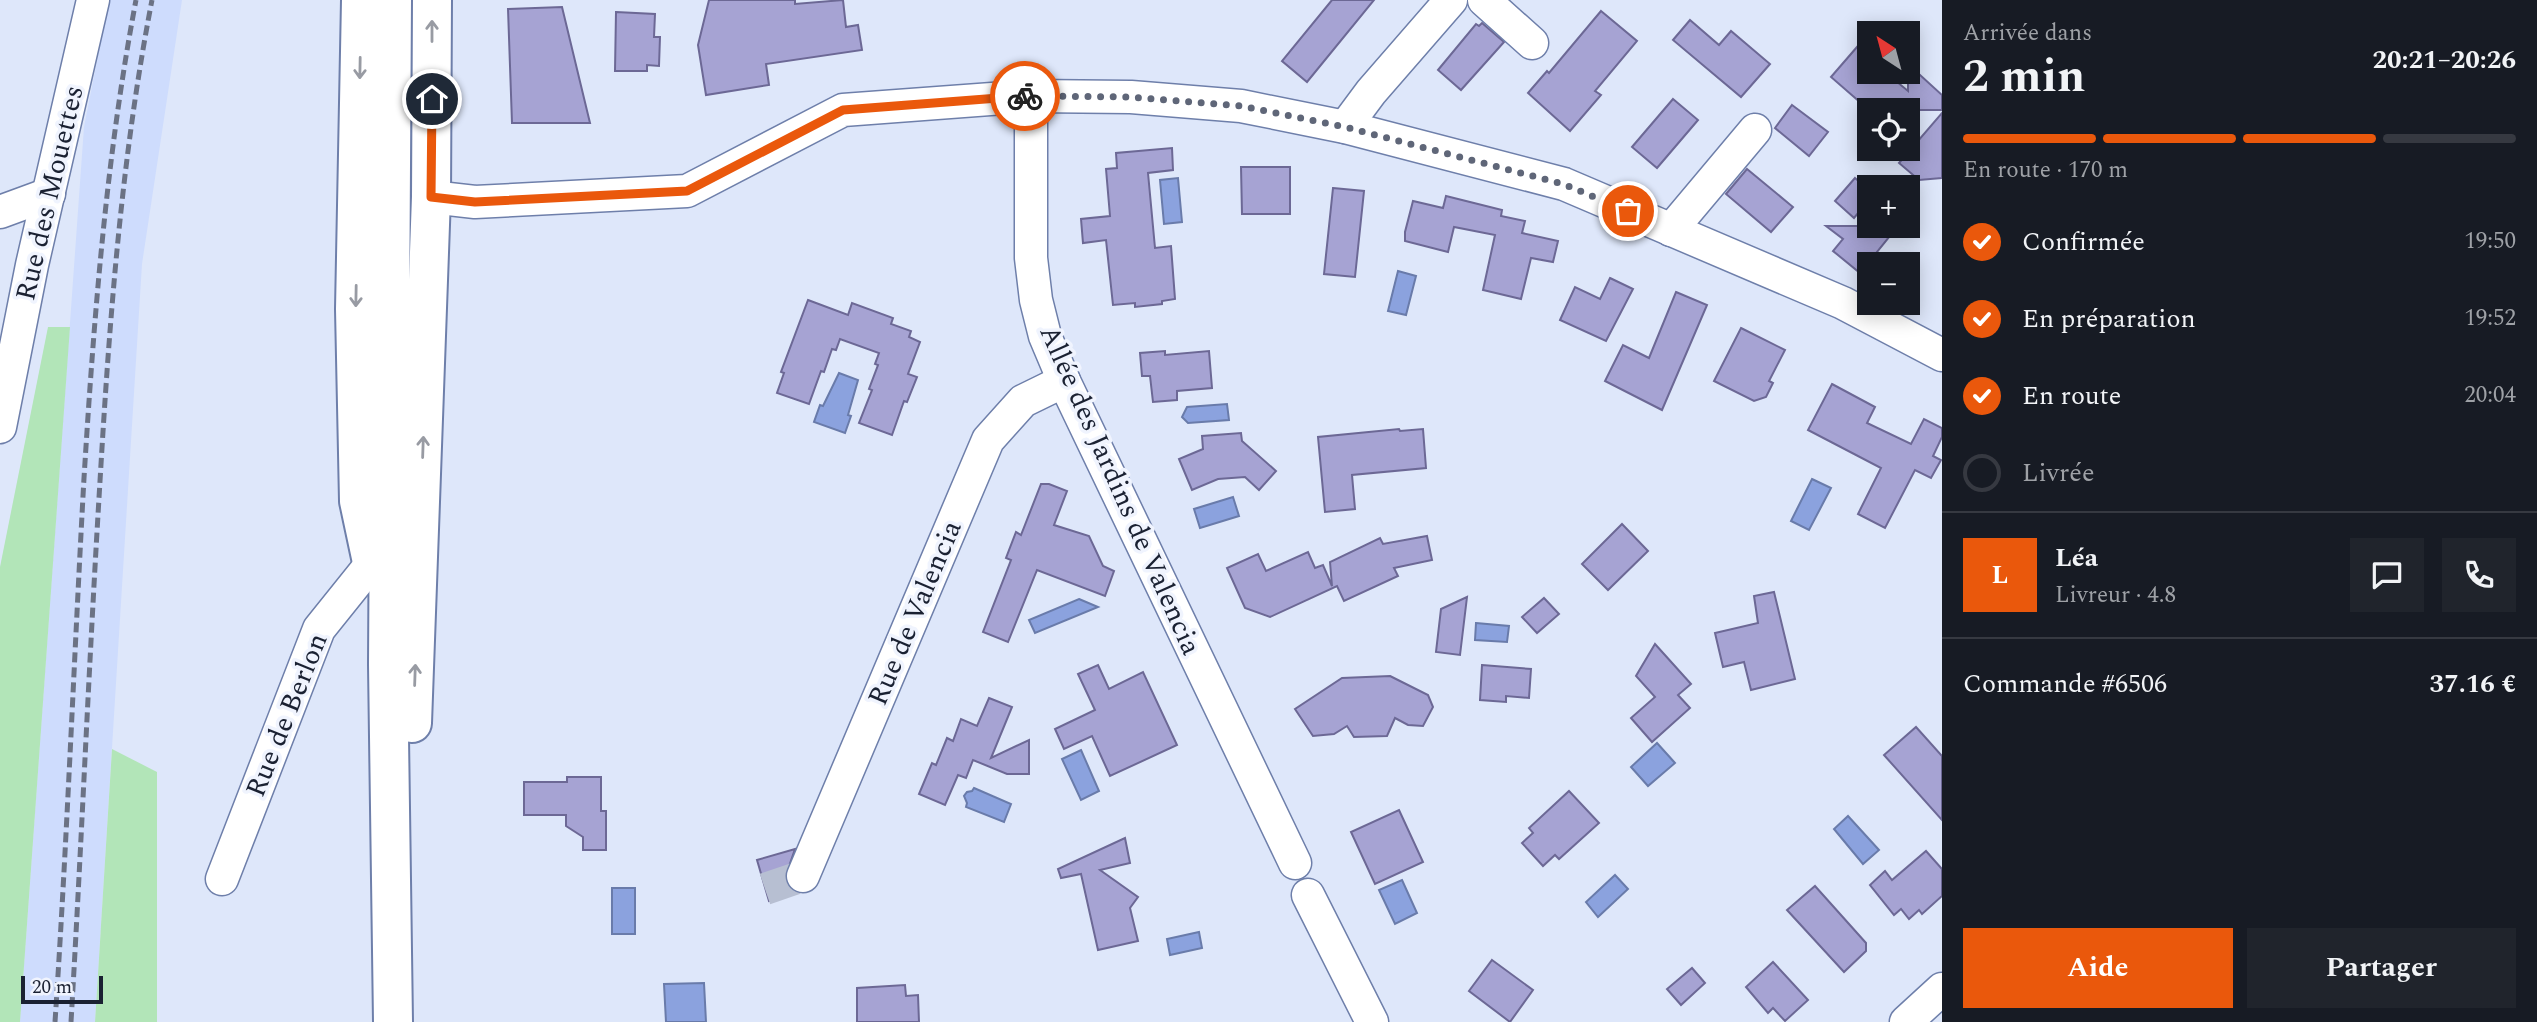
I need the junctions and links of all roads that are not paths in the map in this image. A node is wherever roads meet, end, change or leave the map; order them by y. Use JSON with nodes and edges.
{"nodes":[{"id":1,"x":93,"y":0,"type":"edge"},
{"id":2,"x":361,"y":0,"type":"edge"},
{"id":3,"x":392,"y":0,"type":"edge"},
{"id":4,"x":432,"y":0,"type":"edge"},
{"id":5,"x":1451,"y":0,"type":"edge"},
{"id":6,"x":1484,"y":0,"type":"edge"},
{"id":7,"x":1532,"y":43,"type":"dead end"},
{"id":8,"x":1031,"y":96,"type":"junction"},
{"id":9,"x":1345,"y":127,"type":"junction"},
{"id":10,"x":1755,"y":130,"type":"dead end"},
{"id":11,"x":50,"y":194,"type":"junction"},
{"id":12,"x":431,"y":197,"type":"junction"},
{"id":13,"x":0,"y":212,"type":"edge"},
{"id":14,"x":1671,"y":230,"type":"junction"},
{"id":15,"x":1942,"y":355,"type":"edge"},
{"id":16,"x":1064,"y":381,"type":"junction"},
{"id":17,"x":0,"y":426,"type":"edge"},
{"id":18,"x":372,"y":563,"type":"junction"},
{"id":19,"x":388,"y":665,"type":"junction"},
{"id":20,"x":1295,"y":863,"type":"dead end"},
{"id":21,"x":803,"y":876,"type":"dead end"},
{"id":22,"x":222,"y":879,"type":"dead end"},
{"id":23,"x":1308,"y":895,"type":"dead end"},
{"id":24,"x":1942,"y":989,"type":"edge"},
{"id":25,"x":393,"y":1005,"type":"edge"},
{"id":26,"x":1372,"y":1022,"type":"edge"},
{"id":27,"x":1906,"y":1022,"type":"edge"}],
"edges":[{"from":1,"to":11,"type":"street","name":"Rue des Mouettes"},
{"from":2,"to":18,"type":"main road","one_way":true},
{"from":3,"to":19,"type":"main road"},
{"from":12,"to":4,"type":"main road","one_way":true},
{"from":5,"to":9,"type":"street"},
{"from":6,"to":7,"type":"street"},
{"from":8,"to":9,"type":"street"},
{"from":8,"to":12,"type":"street"},
{"from":8,"to":16,"type":"street","name":"Allée des Jardins de Valencia"},
{"from":9,"to":14,"type":"street"},
{"from":10,"to":14,"type":"street"},
{"from":11,"to":13,"type":"street"},
{"from":11,"to":17,"type":"street","name":"Rue des Mouettes"},
{"from":25,"to":12,"type":"main road","one_way":true},
{"from":14,"to":15,"type":"street"},
{"from":16,"to":20,"type":"street","name":"Allée des Jardins de Valencia"},
{"from":16,"to":21,"type":"street","name":"Rue de Valencia"},
{"from":18,"to":19,"type":"main road"},
{"from":18,"to":22,"type":"street","name":"Rue de Berlon"},
{"from":19,"to":25,"type":"main road"},
{"from":23,"to":26,"type":"street"},
{"from":24,"to":27,"type":"street"}]}
